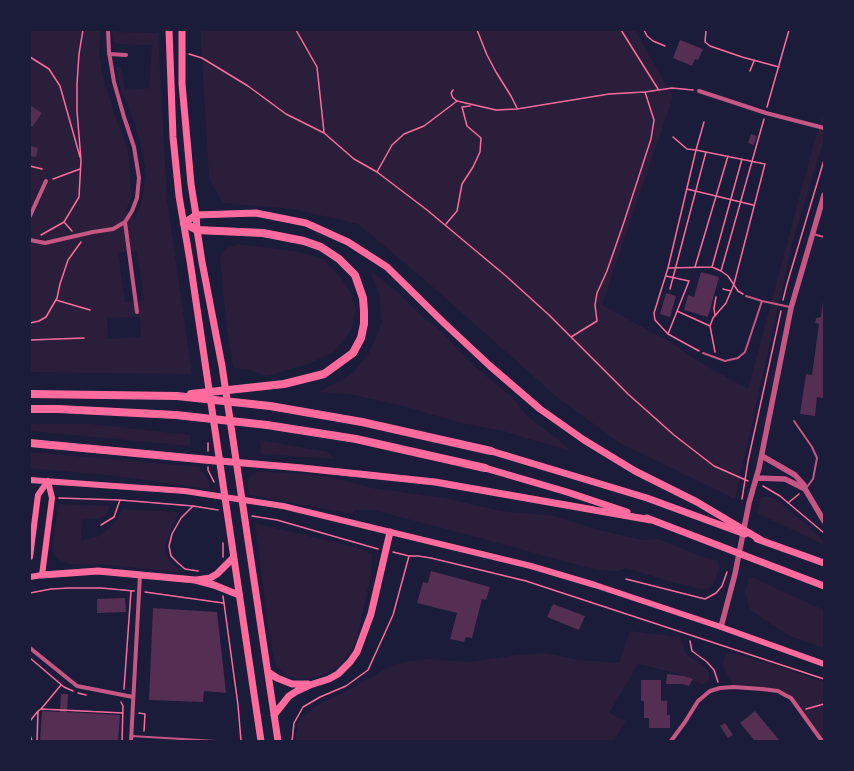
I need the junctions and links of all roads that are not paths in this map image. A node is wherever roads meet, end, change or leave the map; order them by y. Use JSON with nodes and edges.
{"nodes":[{"id":1,"x":108,"y":30,"type":"edge"},
{"id":2,"x":169,"y":30,"type":"edge"},
{"id":3,"x":182,"y":30,"type":"edge"},
{"id":4,"x":110,"y":54,"type":"junction"},
{"id":5,"x":126,"y":55,"type":"dead end"},
{"id":6,"x":699,"y":91,"type":"road end"},
{"id":7,"x":824,"y":128,"type":"edge"},
{"id":8,"x":46,"y":181,"type":"dead end"},
{"id":9,"x":824,"y":195,"type":"edge"},
{"id":10,"x":196,"y":215,"type":"junction"},
{"id":11,"x":30,"y":216,"type":"edge"},
{"id":12,"x":125,"y":222,"type":"junction"},
{"id":13,"x":184,"y":223,"type":"junction"},
{"id":14,"x":197,"y":230,"type":"junction"},
{"id":15,"x":812,"y":234,"type":"junction"},
{"id":16,"x":824,"y":237,"type":"edge"},
{"id":17,"x":30,"y":240,"type":"edge"},
{"id":18,"x":746,"y":296,"type":"road end"},
{"id":19,"x":762,"y":301,"type":"junction"},
{"id":20,"x":791,"y":308,"type":"junction"},
{"id":21,"x":137,"y":312,"type":"dead end"},
{"id":22,"x":703,"y":353,"type":"road end"},
{"id":23,"x":30,"y":394,"type":"edge"},
{"id":24,"x":177,"y":396,"type":"junction"},
{"id":25,"x":30,"y":409,"type":"edge"},
{"id":26,"x":794,"y":421,"type":"dead end"},
{"id":27,"x":30,"y":444,"type":"edge"},
{"id":28,"x":491,"y":451,"type":"joint"},
{"id":29,"x":762,"y":456,"type":"junction"},
{"id":30,"x":220,"y":461,"type":"junction"},
{"id":31,"x":237,"y":463,"type":"junction"},
{"id":32,"x":485,"y":468,"type":"joint"},
{"id":33,"x":756,"y":478,"type":"junction"},
{"id":34,"x":30,"y":480,"type":"edge"},
{"id":35,"x":48,"y":481,"type":"junction"},
{"id":36,"x":805,"y":490,"type":"junction"},
{"id":37,"x":651,"y":520,"type":"junction"},
{"id":38,"x":824,"y":521,"type":"edge"},
{"id":39,"x":390,"y":532,"type":"junction"},
{"id":40,"x":761,"y":540,"type":"junction"},
{"id":41,"x":30,"y":557,"type":"edge"},
{"id":42,"x":233,"y":558,"type":"junction"},
{"id":43,"x":824,"y":563,"type":"edge"},
{"id":44,"x":42,"y":575,"type":"junction"},
{"id":45,"x":140,"y":575,"type":"junction"},
{"id":46,"x":30,"y":577,"type":"edge"},
{"id":47,"x":195,"y":580,"type":"junction"},
{"id":48,"x":824,"y":586,"type":"edge"},
{"id":49,"x":239,"y":595,"type":"junction"},
{"id":50,"x":721,"y":627,"type":"junction"},
{"id":51,"x":30,"y":648,"type":"edge"},
{"id":52,"x":824,"y":664,"type":"edge"},
{"id":53,"x":268,"y":672,"type":"junction"},
{"id":54,"x":310,"y":685,"type":"junction"},
{"id":55,"x":133,"y":697,"type":"junction"},
{"id":56,"x":274,"y":714,"type":"junction"},
{"id":57,"x":131,"y":738,"type":"edge"},
{"id":58,"x":180,"y":740,"type":"edge"},
{"id":59,"x":216,"y":741,"type":"edge"},
{"id":60,"x":261,"y":741,"type":"edge"},
{"id":61,"x":278,"y":741,"type":"edge"},
{"id":62,"x":671,"y":741,"type":"edge"},
{"id":63,"x":822,"y":741,"type":"edge"}],
"edges":[{"from":1,"to":4,"type":"street"},
{"from":2,"to":13,"type":"main road"},
{"from":3,"to":10,"type":"main road"},
{"from":4,"to":5,"type":"street"},
{"from":4,"to":12,"type":"street"},
{"from":6,"to":7,"type":"street"},
{"from":8,"to":11,"type":"street"},
{"from":9,"to":15,"type":"street"},
{"from":10,"to":13,"type":"main road"},
{"from":10,"to":14,"type":"main road"},
{"from":10,"to":40,"type":"main road"},
{"from":12,"to":17,"type":"street"},
{"from":12,"to":21,"type":"street"},
{"from":13,"to":14,"type":"highway"},
{"from":13,"to":30,"type":"main road"},
{"from":14,"to":24,"type":"highway"},
{"from":14,"to":31,"type":"main road"},
{"from":15,"to":16,"type":"lane"},
{"from":15,"to":20,"type":"street"},
{"from":18,"to":19,"type":"lane"},
{"from":19,"to":20,"type":"lane"},
{"from":19,"to":22,"type":"lane"},
{"from":20,"to":29,"type":"street"},
{"from":23,"to":24,"type":"highway"},
{"from":24,"to":28,"type":"highway"},
{"from":25,"to":32,"type":"highway"},
{"from":26,"to":36,"type":"lane"},
{"from":27,"to":30,"type":"highway"},
{"from":28,"to":40,"type":"main road"},
{"from":29,"to":33,"type":"street"},
{"from":29,"to":36,"type":"street"},
{"from":30,"to":31,"type":"main road"},
{"from":30,"to":42,"type":"main road"},
{"from":31,"to":37,"type":"main road"},
{"from":31,"to":53,"type":"main road"},
{"from":32,"to":37,"type":"main road"},
{"from":33,"to":36,"type":"street"},
{"from":33,"to":50,"type":"street"},
{"from":34,"to":35,"type":"main road"},
{"from":35,"to":39,"type":"main road"},
{"from":35,"to":41,"type":"main road"},
{"from":35,"to":44,"type":"main road"},
{"from":36,"to":38,"type":"street"},
{"from":37,"to":48,"type":"main road"},
{"from":39,"to":50,"type":"main road"},
{"from":39,"to":54,"type":"main road"},
{"from":40,"to":43,"type":"main road"},
{"from":42,"to":47,"type":"main road"},
{"from":42,"to":49,"type":"main road"},
{"from":44,"to":45,"type":"main road"},
{"from":44,"to":46,"type":"main road"},
{"from":45,"to":47,"type":"main road"},
{"from":45,"to":55,"type":"street"},
{"from":47,"to":49,"type":"main road"},
{"from":49,"to":60,"type":"main road"},
{"from":50,"to":52,"type":"main road"},
{"from":51,"to":55,"type":"street"},
{"from":53,"to":54,"type":"main road"},
{"from":53,"to":56,"type":"main road"},
{"from":54,"to":56,"type":"main road"},
{"from":55,"to":57,"type":"street"},
{"from":56,"to":61,"type":"main road"},
{"from":57,"to":58,"type":"lane"},
{"from":58,"to":59,"type":"lane"},
{"from":62,"to":63,"type":"street"}]}
